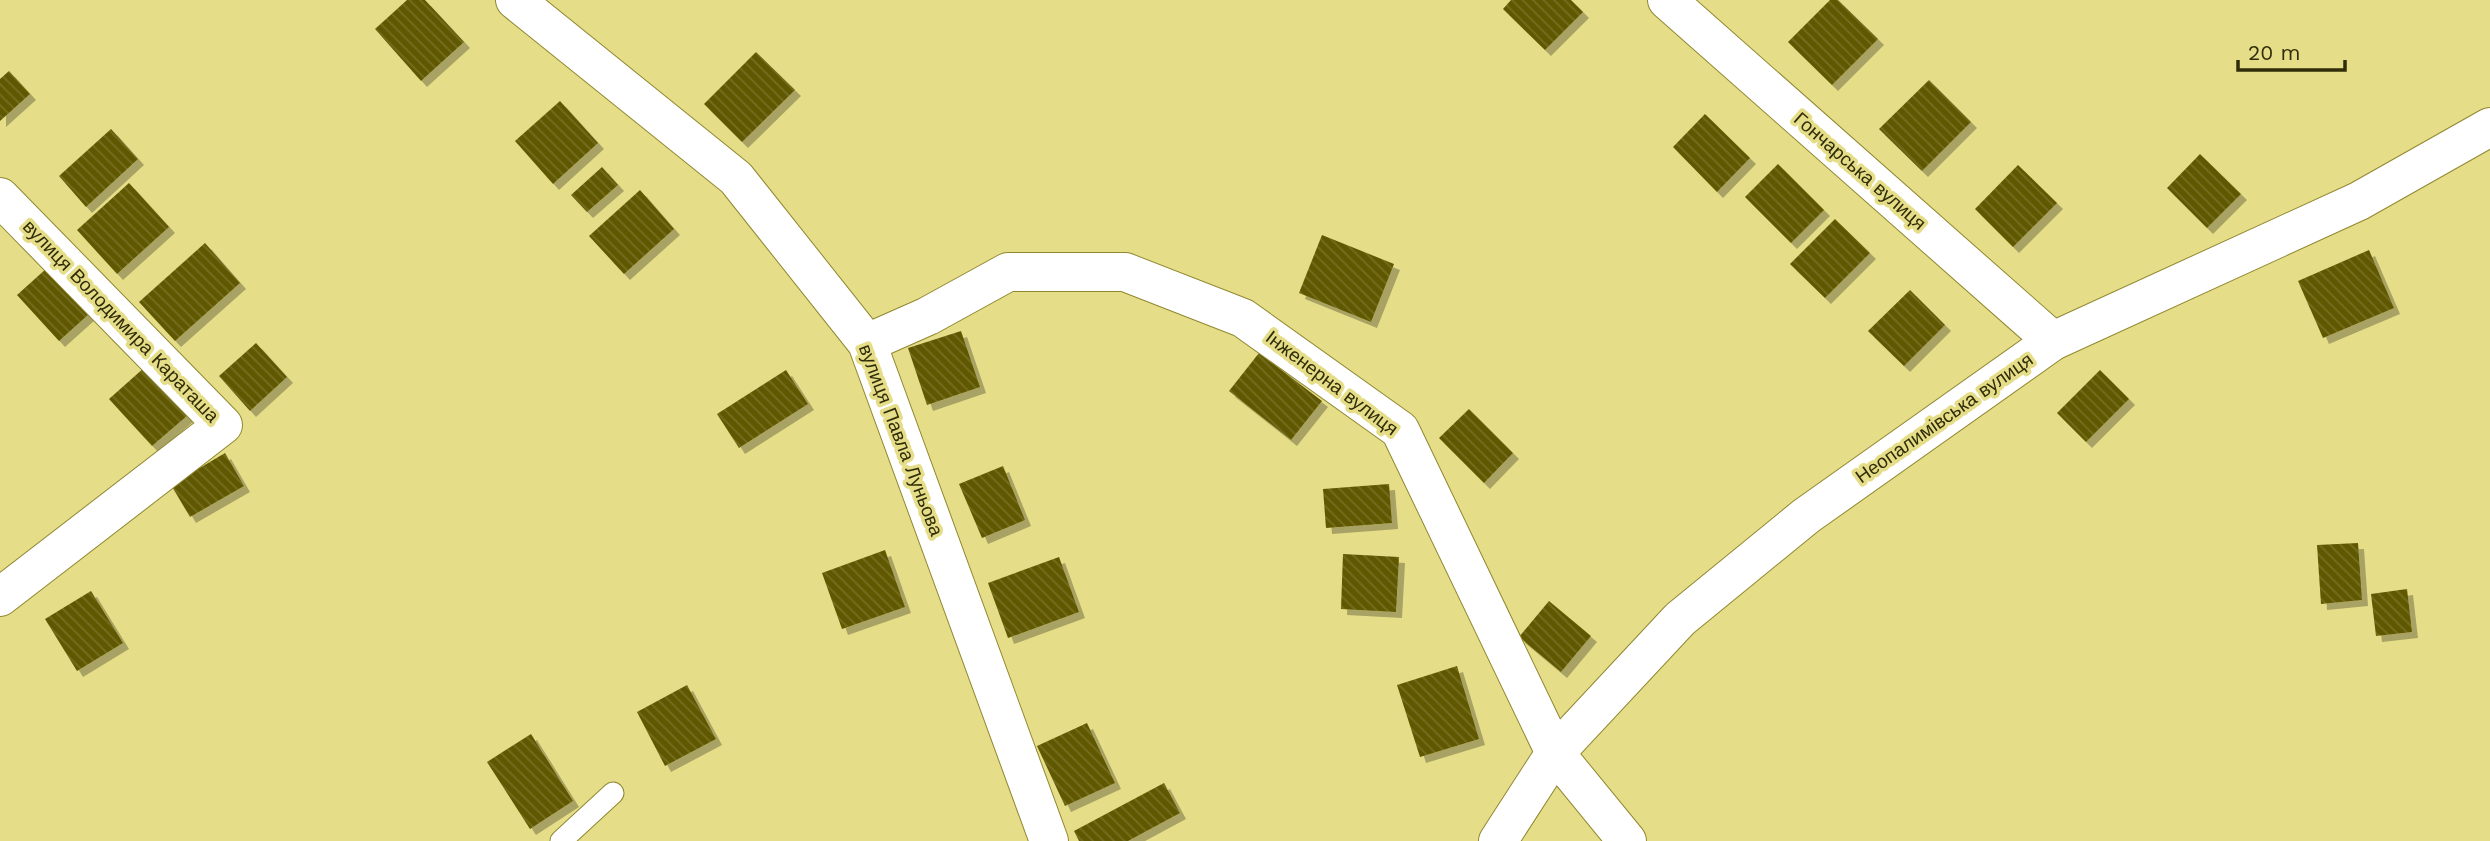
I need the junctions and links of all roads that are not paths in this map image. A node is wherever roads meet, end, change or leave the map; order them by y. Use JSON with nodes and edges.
{"nodes":[{"id":1,"x":515,"y":0,"type":"edge"},
{"id":2,"x":1667,"y":0,"type":"edge"},
{"id":3,"x":2490,"y":127,"type":"edge"},
{"id":4,"x":0,"y":197,"type":"edge"},
{"id":5,"x":2053,"y":341,"type":"junction"},
{"id":6,"x":867,"y":343,"type":"junction"},
{"id":7,"x":0,"y":597,"type":"edge"},
{"id":8,"x":1555,"y":753,"type":"junction"},
{"id":9,"x":613,"y":793,"type":"dead end"},
{"id":10,"x":1046,"y":840,"type":"edge"},
{"id":11,"x":561,"y":841,"type":"edge"},
{"id":12,"x":1498,"y":841,"type":"edge"},
{"id":13,"x":1628,"y":841,"type":"edge"}],
"edges":[{"from":1,"to":6,"type":"street","name":"вулиця Павла Луньова"},
{"from":2,"to":5,"type":"street","name":"Гончарська вулиця"},
{"from":3,"to":5,"type":"street","name":"Неопалимівська вулиця"},
{"from":4,"to":7,"type":"street","name":"вулиця Володимира Караташа"},
{"from":5,"to":8,"type":"street","name":"Неопалимівська вулиця"},
{"from":6,"to":8,"type":"street","name":"Інженерна вулиця"},
{"from":6,"to":10,"type":"street","name":"вулиця Павла Луньова"},
{"from":8,"to":12,"type":"street","name":"Неопалимівська вулиця"},
{"from":8,"to":13,"type":"street","name":"Інженерна вулиця"},
{"from":9,"to":11,"type":"lane"}]}
